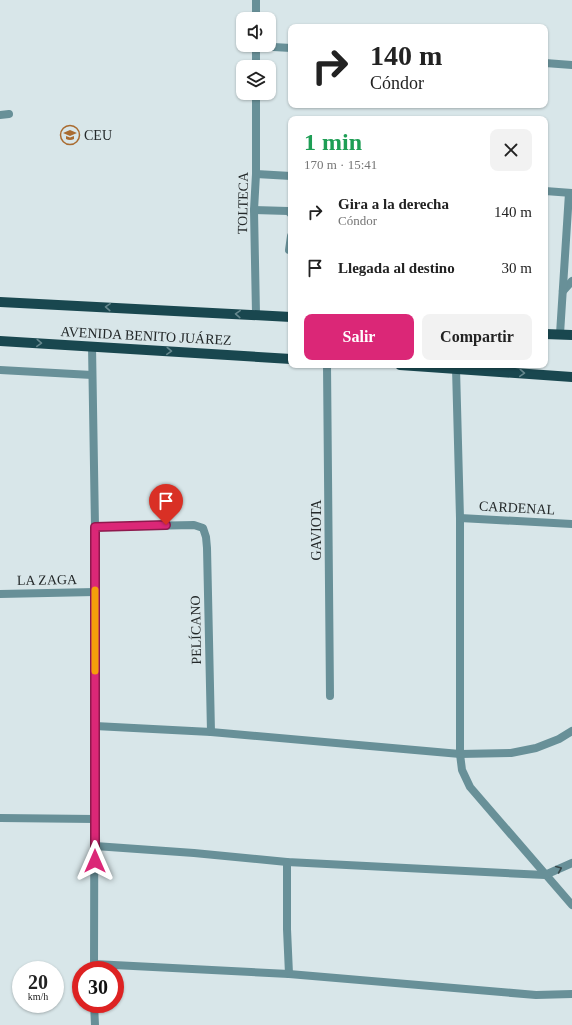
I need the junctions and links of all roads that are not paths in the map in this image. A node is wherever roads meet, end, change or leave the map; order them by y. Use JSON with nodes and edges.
{"nodes":[{"id":1,"x":256,"y":0,"type":"edge"},
{"id":2,"x":256,"y":12,"type":"edge"},
{"id":3,"x":276,"y":47,"type":"edge"},
{"id":4,"x":288,"y":48,"type":"edge"},
{"id":5,"x":548,"y":63,"type":"edge"},
{"id":6,"x":572,"y":65,"type":"edge"},
{"id":7,"x":256,"y":100,"type":"edge"},
{"id":8,"x":9,"y":114,"type":"dead end"},
{"id":9,"x":0,"y":115,"type":"edge"},
{"id":10,"x":256,"y":174,"type":"junction"},
{"id":11,"x":288,"y":176,"type":"edge"},
{"id":12,"x":548,"y":191,"type":"edge"},
{"id":13,"x":570,"y":193,"type":"edge"},
{"id":14,"x":254,"y":210,"type":"junction"},
{"id":15,"x":288,"y":211,"type":"edge"},
{"id":16,"x":572,"y":281,"type":"edge"},
{"id":17,"x":563,"y":291,"type":"junction"},
{"id":18,"x":0,"y":302,"type":"edge"},
{"id":19,"x":256,"y":314,"type":"junction"},
{"id":20,"x":288,"y":317,"type":"edge"},
{"id":21,"x":548,"y":334,"type":"edge"},
{"id":22,"x":560,"y":334,"type":"junction"},
{"id":23,"x":572,"y":335,"type":"edge"},
{"id":24,"x":0,"y":341,"type":"edge"},
{"id":25,"x":92,"y":346,"type":"junction"},
{"id":26,"x":288,"y":359,"type":"edge"},
{"id":27,"x":327,"y":368,"type":"edge"},
{"id":28,"x":456,"y":368,"type":"joint"},
{"id":29,"x":0,"y":370,"type":"edge"},
{"id":30,"x":92,"y":375,"type":"junction"},
{"id":31,"x":572,"y":377,"type":"edge"},
{"id":32,"x":460,"y":518,"type":"junction"},
{"id":33,"x":572,"y":524,"type":"edge"},
{"id":34,"x":95,"y":527,"type":"junction"},
{"id":35,"x":95,"y":592,"type":"junction"},
{"id":36,"x":0,"y":594,"type":"edge"},
{"id":37,"x":330,"y":696,"type":"dead end"},
{"id":38,"x":95,"y":726,"type":"junction"},
{"id":39,"x":572,"y":731,"type":"edge"},
{"id":40,"x":211,"y":732,"type":"junction"},
{"id":41,"x":460,"y":754,"type":"junction"},
{"id":42,"x":0,"y":818,"type":"edge"},
{"id":43,"x":95,"y":819,"type":"junction"},
{"id":44,"x":95,"y":846,"type":"junction"},
{"id":45,"x":286,"y":862,"type":"junction"},
{"id":46,"x":572,"y":863,"type":"edge"},
{"id":47,"x":545,"y":875,"type":"junction"},
{"id":48,"x":572,"y":905,"type":"edge"},
{"id":49,"x":94,"y":961,"type":"edge"},
{"id":50,"x":124,"y":968,"type":"edge"},
{"id":51,"x":289,"y":974,"type":"junction"},
{"id":52,"x":572,"y":994,"type":"edge"},
{"id":53,"x":94,"y":1013,"type":"edge"},
{"id":54,"x":95,"y":1025,"type":"edge"}],
"edges":[{"from":1,"to":2,"type":"street"},
{"from":3,"to":4,"type":"street"},
{"from":5,"to":6,"type":"street"},
{"from":7,"to":10,"type":"street","name":"TOLTECA"},
{"from":8,"to":9,"type":"street"},
{"from":10,"to":11,"type":"street"},
{"from":10,"to":14,"type":"street","name":"TOLTECA"},
{"from":12,"to":13,"type":"street"},
{"from":13,"to":17,"type":"street"},
{"from":14,"to":15,"type":"street"},
{"from":14,"to":19,"type":"street","name":"TOLTECA"},
{"from":16,"to":17,"type":"street"},
{"from":17,"to":22,"type":"street"},
{"from":19,"to":18,"type":"main road","name":"AVENIDA BENITO JUÁREZ","one_way":true},
{"from":19,"to":20,"type":"main road","name":"AVENIDA BENITO JUÁREZ"},
{"from":21,"to":22,"type":"main road"},
{"from":22,"to":23,"type":"main road"},
{"from":24,"to":25,"type":"main road","name":"AVENIDA BENITO JUÁREZ","one_way":true},
{"from":25,"to":26,"type":"main road","name":"AVENIDA BENITO JUÁREZ","one_way":true},
{"from":25,"to":30,"type":"street"},
{"from":27,"to":37,"type":"street","name":"GAVIOTA"},
{"from":28,"to":31,"type":"main road","one_way":true},
{"from":28,"to":32,"type":"street"},
{"from":29,"to":30,"type":"street"},
{"from":30,"to":34,"type":"street"},
{"from":32,"to":33,"type":"street","name":"CARDENAL"},
{"from":32,"to":41,"type":"street"},
{"from":34,"to":35,"type":"street"},
{"from":34,"to":40,"type":"street","name":"PELÍCANO"},
{"from":35,"to":36,"type":"street","name":"LA ZAGA"},
{"from":35,"to":38,"type":"street"},
{"from":38,"to":40,"type":"street"},
{"from":38,"to":43,"type":"street"},
{"from":39,"to":41,"type":"street"},
{"from":40,"to":41,"type":"street"},
{"from":41,"to":47,"type":"street"},
{"from":42,"to":43,"type":"street"},
{"from":43,"to":44,"type":"street"},
{"from":44,"to":45,"type":"street"},
{"from":44,"to":49,"type":"street"},
{"from":45,"to":47,"type":"street"},
{"from":45,"to":51,"type":"street"},
{"from":47,"to":46,"type":"street","one_way":true},
{"from":47,"to":48,"type":"street"},
{"from":50,"to":51,"type":"street"},
{"from":51,"to":52,"type":"street"},
{"from":53,"to":54,"type":"street"}]}
